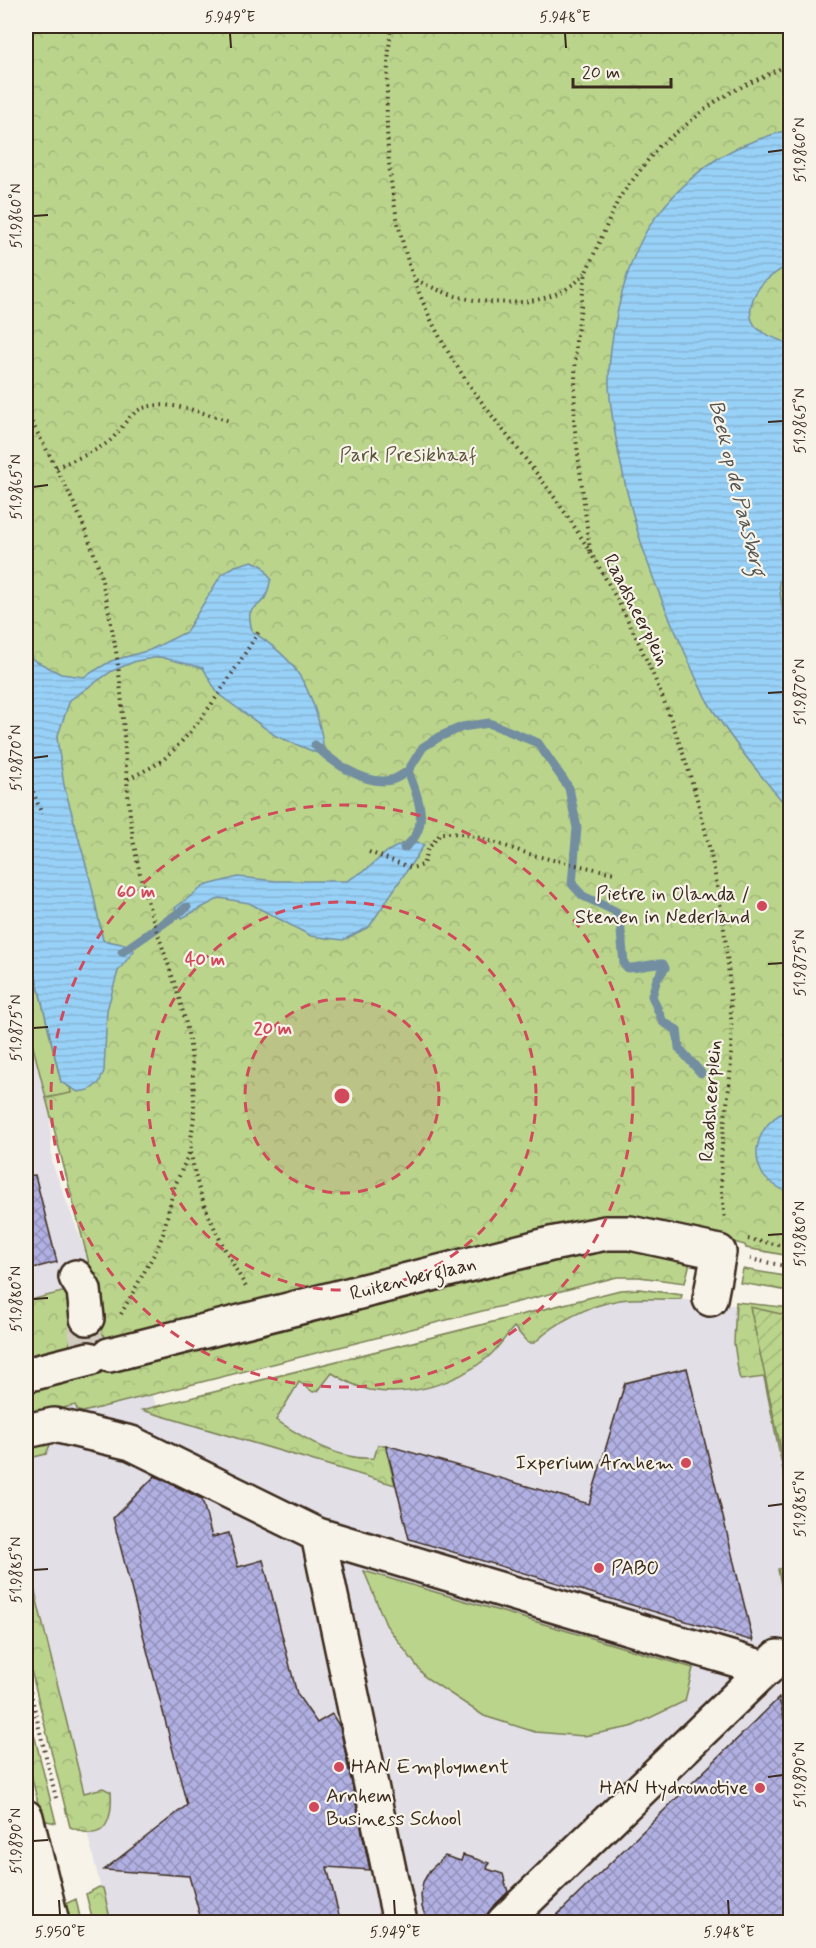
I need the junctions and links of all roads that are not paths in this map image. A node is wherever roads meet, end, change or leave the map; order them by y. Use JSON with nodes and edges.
{"nodes":[{"id":1,"x":75,"y":1277,"type":"dead end"},
{"id":2,"x":710,"y":1299,"type":"dead end"},
{"id":3,"x":87,"y":1318,"type":"tunnel mouth"},
{"id":4,"x":26,"y":1375,"type":"edge"},
{"id":5,"x":26,"y":1431,"type":"edge"},
{"id":6,"x":318,"y":1535,"type":"junction"},
{"id":7,"x":26,"y":1816,"type":"edge"},
{"id":8,"x":52,"y":1923,"type":"edge"},
{"id":9,"x":400,"y":1923,"type":"edge"},
{"id":10,"x":504,"y":1923,"type":"edge"}],
"edges":[{"from":1,"to":3,"type":"street"},
{"from":2,"to":4,"type":"street","name":"Ruitenberglaan"},
{"from":5,"to":6,"type":"street"},
{"from":6,"to":9,"type":"street"},
{"from":6,"to":10,"type":"street"},
{"from":7,"to":8,"type":"street"}]}
